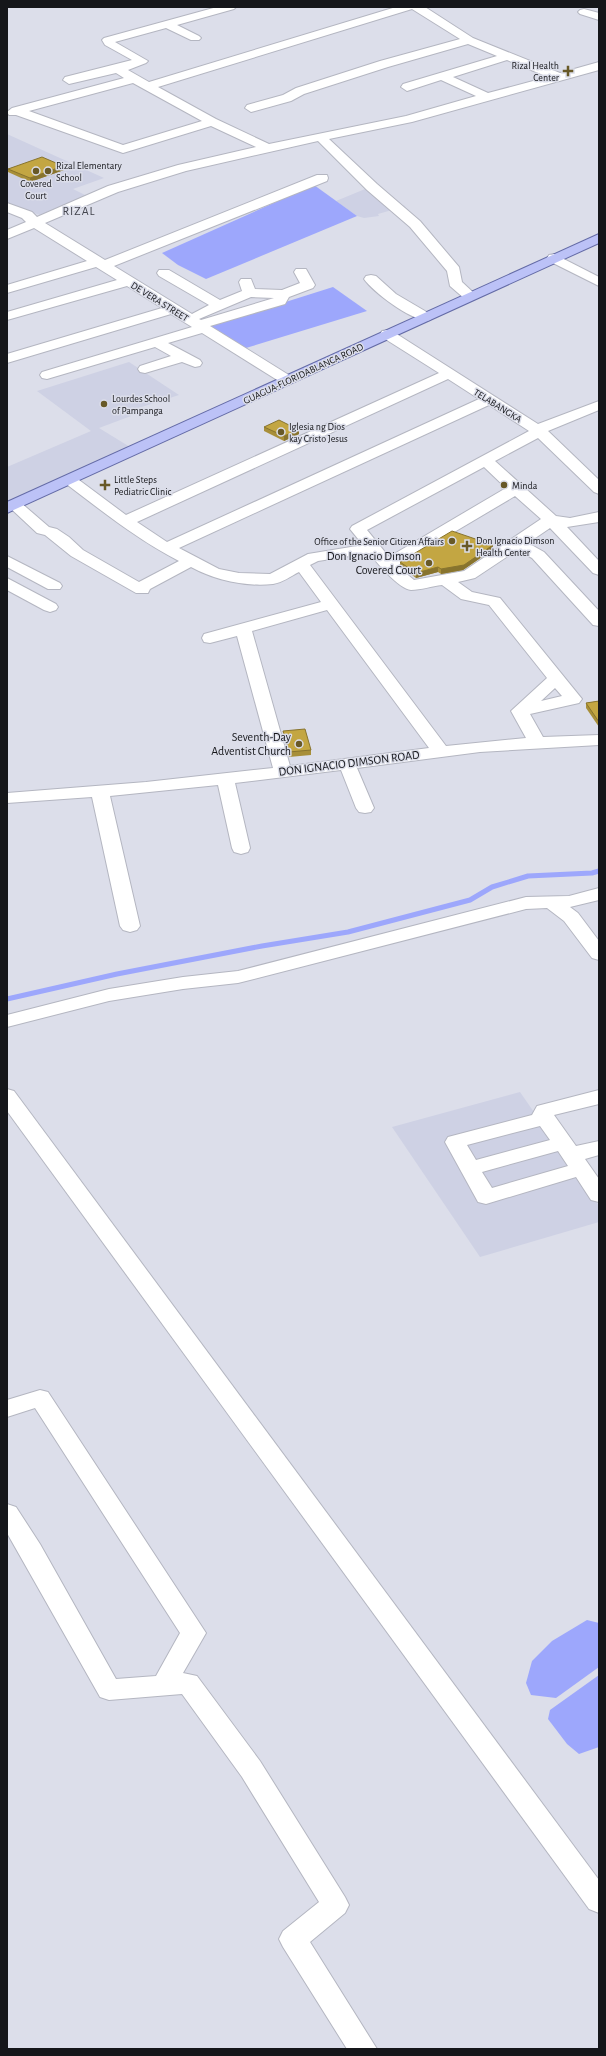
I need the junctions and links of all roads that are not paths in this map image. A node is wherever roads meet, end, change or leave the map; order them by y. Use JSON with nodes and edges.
{"nodes":[{"id":1,"x":230,"y":7,"type":"edge"},
{"id":2,"x":408,"y":7,"type":"edge"},
{"id":3,"x":417,"y":7,"type":"edge"},
{"id":4,"x":584,"y":12,"type":"dead end"},
{"id":5,"x":599,"y":17,"type":"edge"},
{"id":6,"x":167,"y":24,"type":"junction"},
{"id":7,"x":195,"y":38,"type":"dead end"},
{"id":8,"x":469,"y":40,"type":"junction"},
{"id":9,"x":508,"y":56,"type":"junction"},
{"id":10,"x":599,"y":66,"type":"edge"},
{"id":11,"x":118,"y":69,"type":"junction"},
{"id":12,"x":444,"y":77,"type":"junction"},
{"id":13,"x":558,"y":77,"type":"junction"},
{"id":14,"x":133,"y":79,"type":"junction"},
{"id":15,"x":69,"y":80,"type":"dead end"},
{"id":16,"x":147,"y":86,"type":"junction"},
{"id":17,"x":407,"y":87,"type":"dead end"},
{"id":18,"x":489,"y":98,"type":"junction"},
{"id":19,"x":251,"y":108,"type":"dead end"},
{"id":20,"x":12,"y":112,"type":"edge"},
{"id":21,"x":212,"y":122,"type":"junction"},
{"id":22,"x":320,"y":138,"type":"junction"},
{"id":23,"x":268,"y":148,"type":"junction"},
{"id":24,"x":322,"y":178,"type":"dead end"},
{"id":25,"x":7,"y":207,"type":"edge"},
{"id":26,"x":34,"y":222,"type":"junction"},
{"id":27,"x":7,"y":235,"type":"edge"},
{"id":28,"x":599,"y":238,"type":"edge"},
{"id":29,"x":554,"y":258,"type":"junction"},
{"id":30,"x":101,"y":264,"type":"junction"},
{"id":31,"x":301,"y":272,"type":"dead end"},
{"id":32,"x":164,"y":273,"type":"dead end"},
{"id":33,"x":371,"y":279,"type":"dead end"},
{"id":34,"x":128,"y":281,"type":"junction"},
{"id":35,"x":599,"y":282,"type":"edge"},
{"id":36,"x":7,"y":289,"type":"edge"},
{"id":37,"x":283,"y":294,"type":"junction"},
{"id":38,"x":470,"y":296,"type":"junction"},
{"id":39,"x":218,"y":306,"type":"junction"},
{"id":40,"x":173,"y":310,"type":"junction"},
{"id":41,"x":7,"y":316,"type":"edge"},
{"id":42,"x":425,"y":317,"type":"junction"},
{"id":43,"x":196,"y":320,"type":"junction"},
{"id":44,"x":387,"y":334,"type":"junction"},
{"id":45,"x":156,"y":342,"type":"junction"},
{"id":46,"x":13,"y":357,"type":"edge"},
{"id":47,"x":145,"y":369,"type":"dead end"},
{"id":48,"x":448,"y":374,"type":"junction"},
{"id":49,"x":287,"y":380,"type":"junction"},
{"id":50,"x":489,"y":400,"type":"junction"},
{"id":51,"x":593,"y":407,"type":"edge"},
{"id":52,"x":599,"y":421,"type":"edge"},
{"id":53,"x":540,"y":431,"type":"junction"},
{"id":54,"x":485,"y":460,"type":"junction"},
{"id":55,"x":70,"y":480,"type":"junction"},
{"id":56,"x":515,"y":488,"type":"junction"},
{"id":57,"x":599,"y":489,"type":"edge"},
{"id":58,"x":11,"y":506,"type":"edge"},
{"id":59,"x":599,"y":518,"type":"edge"},
{"id":60,"x":551,"y":520,"type":"junction"},
{"id":61,"x":125,"y":521,"type":"junction"},
{"id":62,"x":518,"y":544,"type":"junction"},
{"id":63,"x":166,"y":548,"type":"junction"},
{"id":64,"x":374,"y":548,"type":"junction"},
{"id":65,"x":7,"y":561,"type":"edge"},
{"id":66,"x":191,"y":561,"type":"junction"},
{"id":67,"x":301,"y":564,"type":"junction"},
{"id":68,"x":387,"y":565,"type":"junction"},
{"id":69,"x":599,"y":570,"type":"edge"},
{"id":70,"x":445,"y":579,"type":"junction"},
{"id":71,"x":7,"y":583,"type":"edge"},
{"id":72,"x":54,"y":586,"type":"dead end"},
{"id":73,"x":332,"y":604,"type":"junction"},
{"id":74,"x":50,"y":607,"type":"dead end"},
{"id":75,"x":599,"y":621,"type":"edge"},
{"id":76,"x":243,"y":629,"type":"junction"},
{"id":77,"x":210,"y":638,"type":"dead end"},
{"id":78,"x":557,"y":678,"type":"junction"},
{"id":79,"x":520,"y":711,"type":"junction"},
{"id":80,"x":599,"y":740,"type":"edge"},
{"id":81,"x":538,"y":744,"type":"junction"},
{"id":82,"x":441,"y":751,"type":"junction"},
{"id":83,"x":347,"y":764,"type":"junction"},
{"id":84,"x":283,"y":772,"type":"junction"},
{"id":85,"x":225,"y":779,"type":"junction"},
{"id":86,"x":100,"y":792,"type":"junction"},
{"id":87,"x":7,"y":798,"type":"edge"},
{"id":88,"x":365,"y":808,"type":"dead end"},
{"id":89,"x":241,"y":848,"type":"dead end"},
{"id":90,"x":599,"y":894,"type":"edge"},
{"id":91,"x":552,"y":904,"type":"junction"},
{"id":92,"x":130,"y":926,"type":"dead end"},
{"id":93,"x":599,"y":954,"type":"edge"},
{"id":94,"x":7,"y":1020,"type":"edge"},
{"id":95,"x":7,"y":1096,"type":"edge"},
{"id":96,"x":599,"y":1097,"type":"edge"},
{"id":97,"x":544,"y":1118,"type":"junction"},
{"id":98,"x":15,"y":1122,"type":"edge"},
{"id":99,"x":566,"y":1147,"type":"junction"},
{"id":100,"x":599,"y":1148,"type":"edge"},
{"id":101,"x":471,"y":1168,"type":"junction"},
{"id":102,"x":581,"y":1169,"type":"junction"},
{"id":103,"x":599,"y":1195,"type":"edge"},
{"id":104,"x":7,"y":1409,"type":"edge"},
{"id":105,"x":7,"y":1513,"type":"edge"},
{"id":106,"x":163,"y":1686,"type":"junction"},
{"id":107,"x":599,"y":1901,"type":"edge"},
{"id":108,"x":363,"y":2049,"type":"edge"}],
"edges":[{"from":1,"to":6,"type":"street"},
{"from":2,"to":16,"type":"street"},
{"from":3,"to":8,"type":"street"},
{"from":4,"to":5,"type":"street"},
{"from":6,"to":7,"type":"street"},
{"from":6,"to":11,"type":"street"},
{"from":8,"to":9,"type":"street"},
{"from":8,"to":19,"type":"street"},
{"from":9,"to":12,"type":"street"},
{"from":9,"to":13,"type":"street"},
{"from":10,"to":13,"type":"street"},
{"from":11,"to":14,"type":"street"},
{"from":11,"to":15,"type":"street"},
{"from":12,"to":17,"type":"street"},
{"from":12,"to":18,"type":"street"},
{"from":13,"to":18,"type":"street"},
{"from":14,"to":16,"type":"street"},
{"from":14,"to":20,"type":"street"},
{"from":16,"to":21,"type":"street"},
{"from":18,"to":22,"type":"street"},
{"from":20,"to":21,"type":"street"},
{"from":21,"to":23,"type":"street"},
{"from":22,"to":23,"type":"street"},
{"from":22,"to":38,"type":"street"},
{"from":23,"to":26,"type":"street"},
{"from":24,"to":30,"type":"street"},
{"from":25,"to":26,"type":"street","name":"DE VERA STREET"},
{"from":26,"to":27,"type":"street"},
{"from":26,"to":30,"type":"street","name":"DE VERA STREET"},
{"from":28,"to":29,"type":"main road","name":"GUAGUA-FLORIDABLANCA ROAD"},
{"from":29,"to":35,"type":"street"},
{"from":29,"to":38,"type":"main road","name":"GUAGUA-FLORIDABLANCA ROAD"},
{"from":30,"to":34,"type":"street","name":"DE VERA STREET"},
{"from":30,"to":36,"type":"street"},
{"from":31,"to":37,"type":"street"},
{"from":32,"to":39,"type":"street"},
{"from":33,"to":42,"type":"street"},
{"from":34,"to":40,"type":"street","name":"DE VERA STREET"},
{"from":34,"to":41,"type":"street"},
{"from":37,"to":39,"type":"street"},
{"from":37,"to":43,"type":"street"},
{"from":38,"to":42,"type":"main road","name":"GUAGUA-FLORIDABLANCA ROAD"},
{"from":39,"to":43,"type":"street"},
{"from":40,"to":43,"type":"street","name":"DE VERA STREET"},
{"from":40,"to":46,"type":"street"},
{"from":42,"to":44,"type":"main road","name":"GUAGUA-FLORIDABLANCA ROAD"},
{"from":43,"to":45,"type":"street"},
{"from":43,"to":49,"type":"street","name":"DE VERA STREET"},
{"from":44,"to":48,"type":"street","name":"TELABANGKA"},
{"from":44,"to":49,"type":"main road","name":"GUAGUA-FLORIDABLANCA ROAD"},
{"from":45,"to":46,"type":"street"},
{"from":45,"to":47,"type":"street"},
{"from":48,"to":50,"type":"street","name":"TELABANGKA"},
{"from":48,"to":61,"type":"street"},
{"from":49,"to":55,"type":"main road","name":"GUAGUA-FLORIDABLANCA ROAD"},
{"from":50,"to":53,"type":"street","name":"TELABANGKA"},
{"from":50,"to":63,"type":"street"},
{"from":51,"to":52,"type":"street"},
{"from":51,"to":53,"type":"street"},
{"from":53,"to":54,"type":"street"},
{"from":53,"to":57,"type":"street","name":"TELABANGKA"},
{"from":54,"to":56,"type":"street"},
{"from":54,"to":64,"type":"street"},
{"from":55,"to":58,"type":"main road","name":"GUAGUA-FLORIDABLANCA ROAD"},
{"from":55,"to":61,"type":"street"},
{"from":56,"to":60,"type":"street"},
{"from":56,"to":68,"type":"street"},
{"from":58,"to":66,"type":"street"},
{"from":59,"to":60,"type":"street"},
{"from":60,"to":62,"type":"street"},
{"from":60,"to":69,"type":"street"},
{"from":61,"to":63,"type":"street"},
{"from":62,"to":70,"type":"street"},
{"from":62,"to":75,"type":"street"},
{"from":63,"to":66,"type":"street"},
{"from":64,"to":67,"type":"street"},
{"from":64,"to":68,"type":"street"},
{"from":65,"to":72,"type":"street"},
{"from":66,"to":67,"type":"street"},
{"from":67,"to":73,"type":"street"},
{"from":68,"to":70,"type":"street"},
{"from":70,"to":78,"type":"street"},
{"from":71,"to":74,"type":"street"},
{"from":73,"to":76,"type":"street"},
{"from":73,"to":82,"type":"street"},
{"from":76,"to":77,"type":"street"},
{"from":76,"to":84,"type":"street"},
{"from":78,"to":79,"type":"street"},
{"from":78,"to":79,"type":"street"},
{"from":79,"to":81,"type":"street"},
{"from":80,"to":81,"type":"street","name":"DON IGNACIO DIMSON ROAD"},
{"from":81,"to":82,"type":"street","name":"DON IGNACIO DIMSON ROAD"},
{"from":82,"to":83,"type":"street","name":"DON IGNACIO DIMSON ROAD"},
{"from":83,"to":84,"type":"street","name":"DON IGNACIO DIMSON ROAD"},
{"from":83,"to":88,"type":"street"},
{"from":84,"to":85,"type":"street","name":"DON IGNACIO DIMSON ROAD"},
{"from":85,"to":86,"type":"street","name":"DON IGNACIO DIMSON ROAD"},
{"from":85,"to":89,"type":"street"},
{"from":86,"to":87,"type":"street","name":"DON IGNACIO DIMSON ROAD"},
{"from":86,"to":92,"type":"street"},
{"from":90,"to":91,"type":"street"},
{"from":91,"to":93,"type":"street"},
{"from":91,"to":94,"type":"street"},
{"from":95,"to":98,"type":"street"},
{"from":96,"to":97,"type":"street"},
{"from":97,"to":99,"type":"street"},
{"from":97,"to":101,"type":"street"},
{"from":98,"to":107,"type":"street"},
{"from":99,"to":100,"type":"street"},
{"from":99,"to":101,"type":"street"},
{"from":99,"to":102,"type":"street"},
{"from":101,"to":102,"type":"street"},
{"from":102,"to":103,"type":"street"},
{"from":104,"to":106,"type":"street"},
{"from":105,"to":106,"type":"street"},
{"from":106,"to":108,"type":"street"}]}
